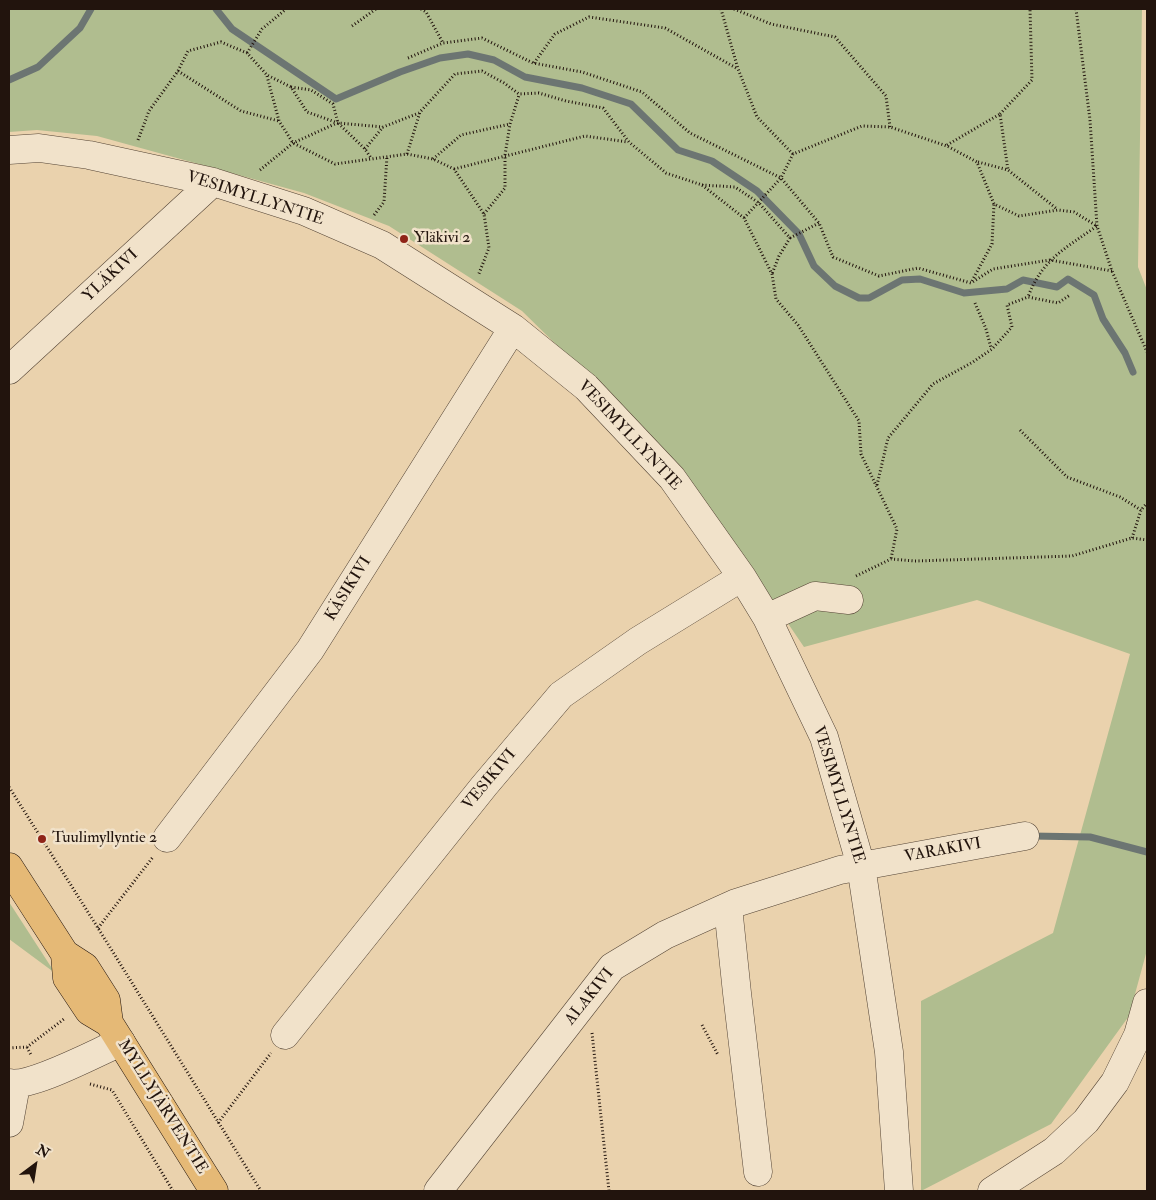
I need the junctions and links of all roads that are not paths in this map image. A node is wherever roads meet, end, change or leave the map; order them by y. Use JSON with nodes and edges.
{"nodes":[{"id":1,"x":9,"y":150,"type":"edge"},
{"id":2,"x":214,"y":182,"type":"junction"},
{"id":3,"x":513,"y":328,"type":"junction"},
{"id":4,"x":9,"y":370,"type":"edge"},
{"id":5,"x":742,"y":578,"type":"junction"},
{"id":6,"x":849,"y":590,"type":"road end"},
{"id":7,"x":766,"y":618,"type":"junction"},
{"id":8,"x":1025,"y":836,"type":"dead end"},
{"id":9,"x":167,"y":838,"type":"road end"},
{"id":10,"x":861,"y":866,"type":"junction"},
{"id":11,"x":9,"y":867,"type":"edge"},
{"id":12,"x":728,"y":907,"type":"junction"},
{"id":13,"x":1147,"y":1002,"type":"edge"},
{"id":14,"x":115,"y":1032,"type":"junction"},
{"id":15,"x":285,"y":1035,"type":"road end"},
{"id":16,"x":12,"y":1084,"type":"edge"},
{"id":17,"x":9,"y":1123,"type":"edge"},
{"id":18,"x":758,"y":1172,"type":"dead end"},
{"id":19,"x":214,"y":1191,"type":"edge"},
{"id":20,"x":438,"y":1191,"type":"edge"},
{"id":21,"x":899,"y":1191,"type":"edge"},
{"id":22,"x":992,"y":1191,"type":"edge"}],
"edges":[{"from":1,"to":2,"type":"street","name":"VESIMYLLYNTIE"},
{"from":2,"to":3,"type":"street","name":"VESIMYLLYNTIE"},
{"from":2,"to":4,"type":"street","name":"YLÄKIVI"},
{"from":3,"to":5,"type":"street","name":"VESIMYLLYNTIE"},
{"from":3,"to":9,"type":"street","name":"KÄSIKIVI"},
{"from":5,"to":7,"type":"street","name":"VESIMYLLYNTIE"},
{"from":5,"to":15,"type":"street","name":"VESIKIVI"},
{"from":6,"to":7,"type":"street"},
{"from":7,"to":10,"type":"street","name":"VESIMYLLYNTIE"},
{"from":8,"to":10,"type":"street","name":"VARAKIVI"},
{"from":10,"to":12,"type":"street","name":"ALAKIVI"},
{"from":10,"to":21,"type":"street","name":"VESIMYLLYNTIE"},
{"from":11,"to":14,"type":"main road","name":"MYLLYJÄRVENTIE"},
{"from":12,"to":18,"type":"street"},
{"from":12,"to":20,"type":"street","name":"ALAKIVI"},
{"from":13,"to":22,"type":"street"},
{"from":14,"to":16,"type":"street"},
{"from":14,"to":19,"type":"main road","name":"MYLLYJÄRVENTIE"},
{"from":16,"to":17,"type":"street"}]}
